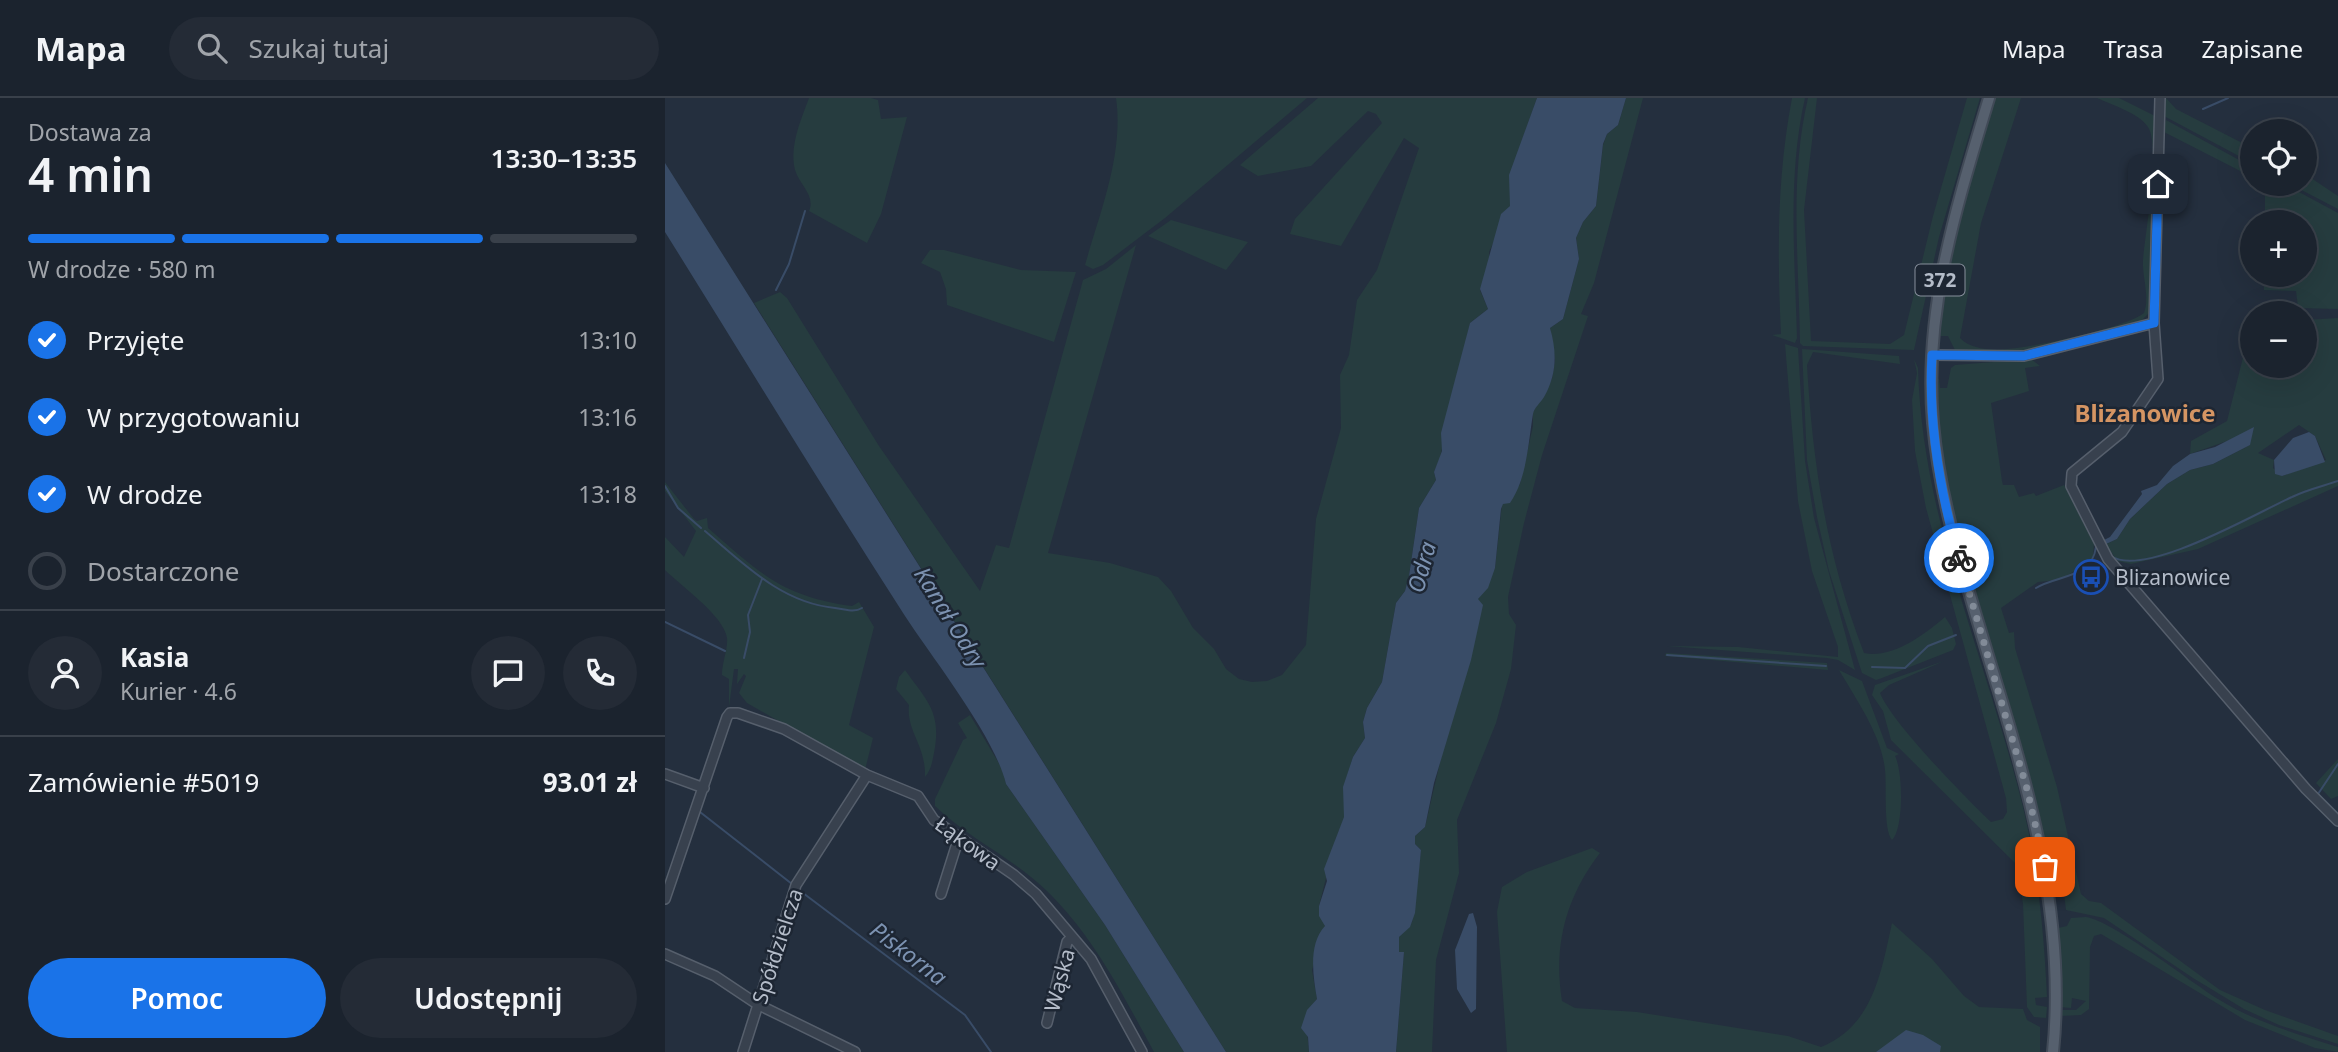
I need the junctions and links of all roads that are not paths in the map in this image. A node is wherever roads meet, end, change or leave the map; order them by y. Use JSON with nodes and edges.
{"nodes":[{"id":1,"x":1989,"y":98,"type":"edge"},
{"id":2,"x":2159,"y":98,"type":"edge"},
{"id":3,"x":2154,"y":323,"type":"junction"},
{"id":4,"x":1932,"y":355,"type":"junction"},
{"id":5,"x":665,"y":774,"type":"edge"},
{"id":6,"x":867,"y":775,"type":"junction"},
{"id":7,"x":704,"y":788,"type":"junction"},
{"id":8,"x":2338,"y":821,"type":"edge"},
{"id":9,"x":959,"y":837,"type":"junction"},
{"id":10,"x":941,"y":894,"type":"dead end"},
{"id":11,"x":665,"y":899,"type":"edge"},
{"id":12,"x":1072,"y":936,"type":"junction"},
{"id":13,"x":665,"y":954,"type":"edge"},
{"id":14,"x":757,"y":1004,"type":"junction"},
{"id":15,"x":1047,"y":1023,"type":"dead end"},
{"id":16,"x":743,"y":1052,"type":"edge"},
{"id":17,"x":855,"y":1052,"type":"edge"},
{"id":18,"x":1142,"y":1052,"type":"edge"},
{"id":19,"x":2053,"y":1052,"type":"edge"}],
"edges":[{"from":1,"to":4,"type":"main road","number":"372"},
{"from":2,"to":3,"type":"street"},
{"from":3,"to":4,"type":"street"},
{"from":3,"to":8,"type":"street"},
{"from":4,"to":19,"type":"main road","number":"372"},
{"from":5,"to":7,"type":"street"},
{"from":6,"to":7,"type":"street","name":"Łąkowa"},
{"from":6,"to":9,"type":"street","name":"Łąkowa"},
{"from":6,"to":14,"type":"street","name":"Spółdzielcza"},
{"from":7,"to":11,"type":"street"},
{"from":9,"to":10,"type":"street"},
{"from":9,"to":12,"type":"street","name":"Łąkowa"},
{"from":12,"to":15,"type":"street","name":"Wąska"},
{"from":12,"to":18,"type":"street","name":"Łąkowa"},
{"from":13,"to":14,"type":"street"},
{"from":14,"to":16,"type":"street","name":"Spółdzielcza"},
{"from":14,"to":17,"type":"street"}]}
